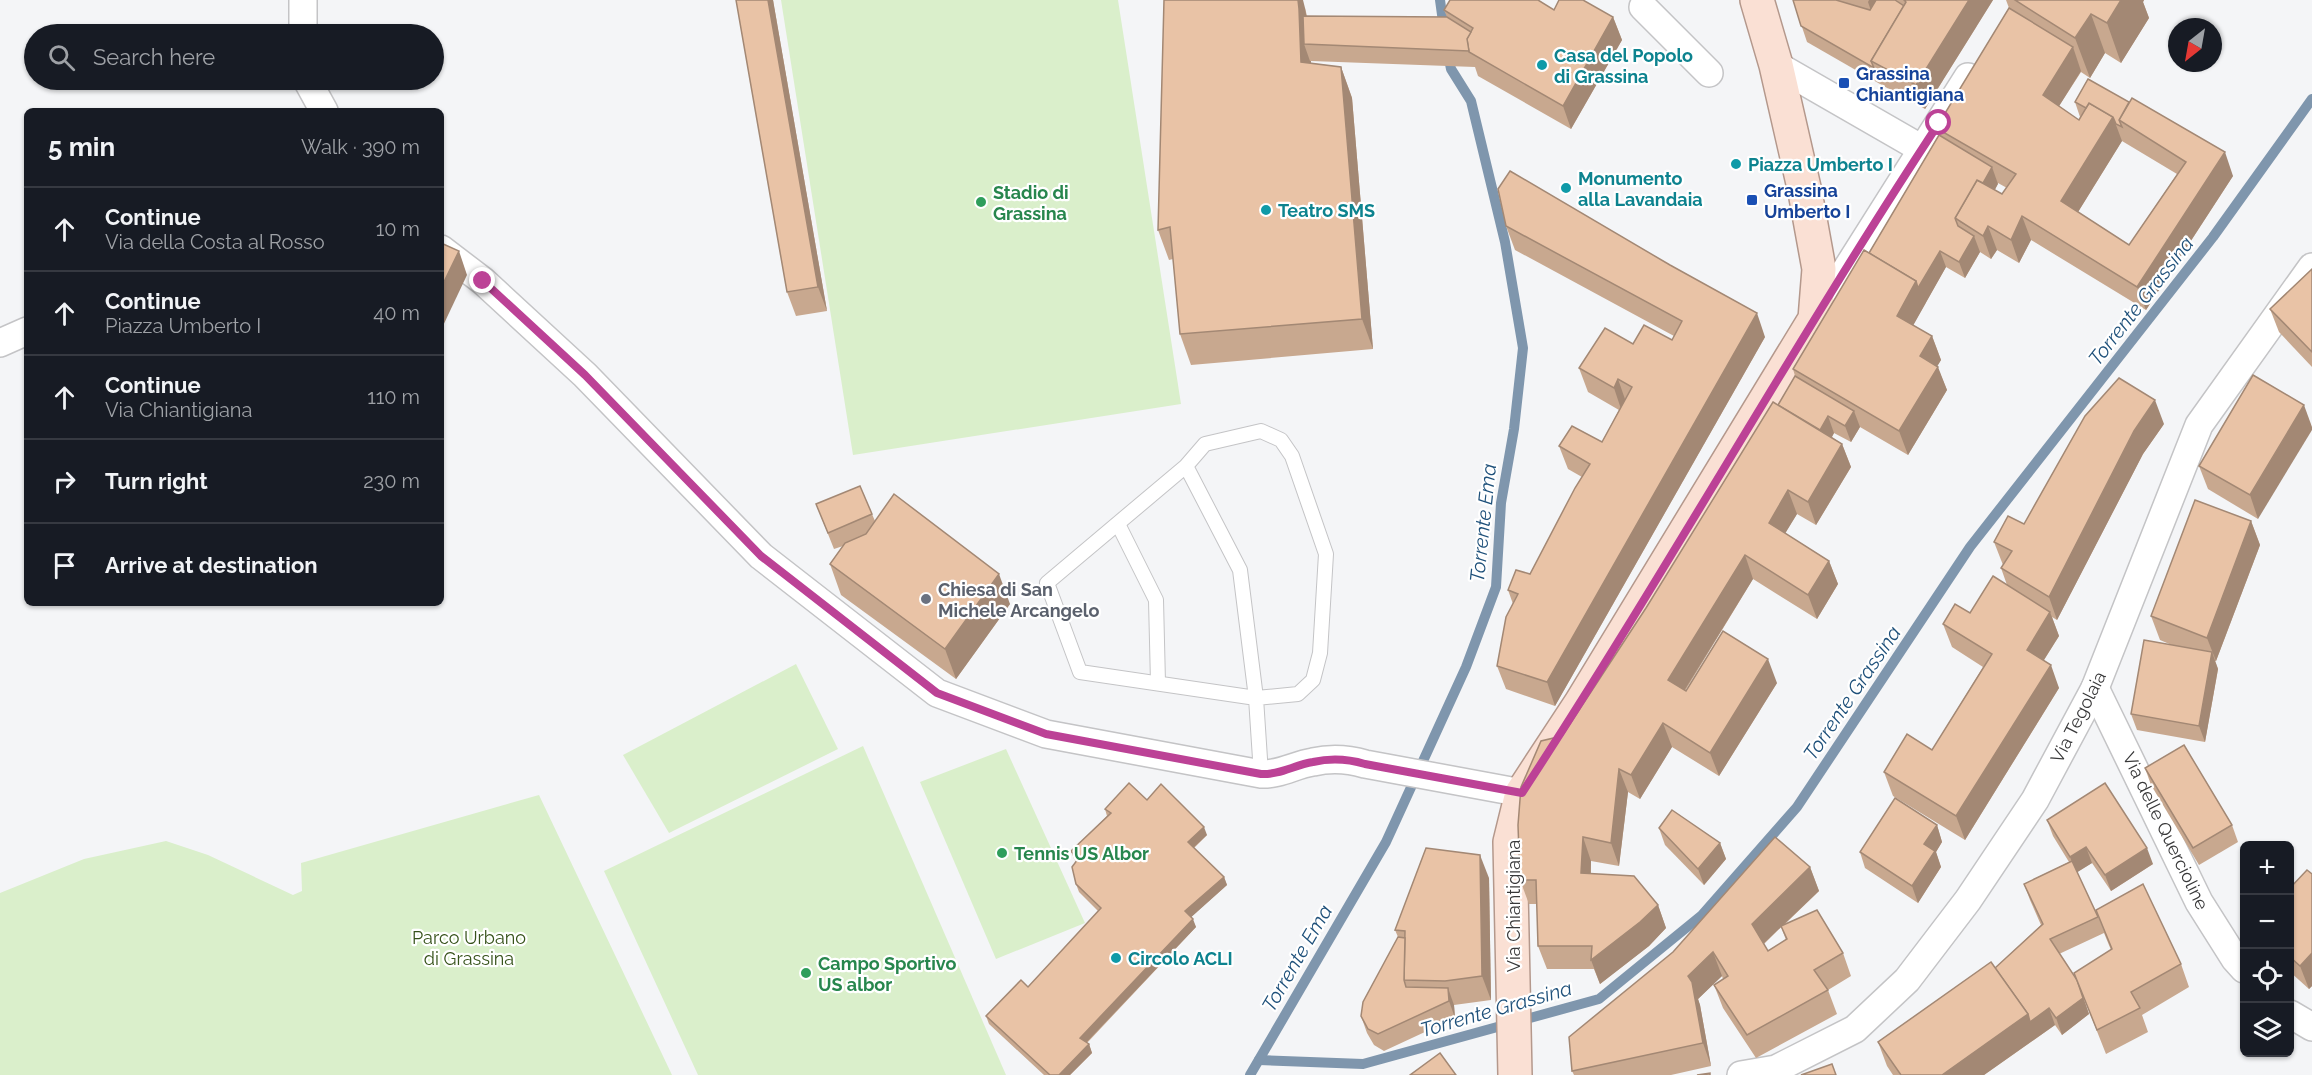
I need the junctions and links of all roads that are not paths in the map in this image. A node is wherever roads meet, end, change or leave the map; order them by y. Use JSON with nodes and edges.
{"nodes":[{"id":1,"x":303,"y":0,"type":"edge"},
{"id":2,"x":1757,"y":0,"type":"edge"},
{"id":3,"x":1643,"y":7,"type":"dead end"},
{"id":4,"x":303,"y":24,"type":"edge"},
{"id":5,"x":1981,"y":58,"type":"edge"},
{"id":6,"x":1776,"y":65,"type":"junction"},
{"id":7,"x":1709,"y":73,"type":"dead end"},
{"id":8,"x":312,"y":90,"type":"edge"},
{"id":9,"x":322,"y":108,"type":"edge"},
{"id":10,"x":1922,"y":148,"type":"junction"},
{"id":11,"x":444,"y":251,"type":"edge"},
{"id":12,"x":2312,"y":267,"type":"edge"},
{"id":13,"x":1815,"y":320,"type":"junction"},
{"id":14,"x":24,"y":332,"type":"edge"},
{"id":15,"x":0,"y":343,"type":"edge"},
{"id":16,"x":1186,"y":466,"type":"junction"},
{"id":17,"x":1118,"y":524,"type":"junction"},
{"id":18,"x":1158,"y":683,"type":"junction"},
{"id":19,"x":2095,"y":688,"type":"junction"},
{"id":20,"x":1256,"y":698,"type":"junction"},
{"id":21,"x":1261,"y":774,"type":"junction"},
{"id":22,"x":1522,"y":793,"type":"junction"},
{"id":23,"x":2240,"y":965,"type":"edge"},
{"id":24,"x":2294,"y":1017,"type":"edge"},
{"id":25,"x":2312,"y":1027,"type":"edge"},
{"id":26,"x":1516,"y":1072,"type":"edge"},
{"id":27,"x":1741,"y":1075,"type":"edge"}],
"edges":[{"from":1,"to":4,"type":"street"},
{"from":2,"to":6,"type":"main road","name":"Via Chiantigiana"},
{"from":3,"to":7,"type":"street"},
{"from":5,"to":10,"type":"street"},
{"from":6,"to":10,"type":"street"},
{"from":6,"to":13,"type":"main road","name":"Via Chiantigiana"},
{"from":8,"to":9,"type":"street"},
{"from":10,"to":13,"type":"street"},
{"from":11,"to":21,"type":"street"},
{"from":12,"to":19,"type":"street","name":"Via Tegolaia"},
{"from":13,"to":22,"type":"main road","name":"Via Chiantigiana"},
{"from":14,"to":15,"type":"street"},
{"from":16,"to":17,"type":"lane"},
{"from":16,"to":20,"type":"lane"},
{"from":16,"to":20,"type":"lane"},
{"from":17,"to":18,"type":"lane"},
{"from":17,"to":18,"type":"lane"},
{"from":18,"to":20,"type":"lane"},
{"from":19,"to":23,"type":"street","name":"Via delle Quercioline"},
{"from":19,"to":27,"type":"street","name":"Via Tegolaia"},
{"from":20,"to":21,"type":"lane"},
{"from":21,"to":22,"type":"street"},
{"from":22,"to":26,"type":"main road","name":"Via Chiantigiana"},
{"from":24,"to":25,"type":"street"}]}
